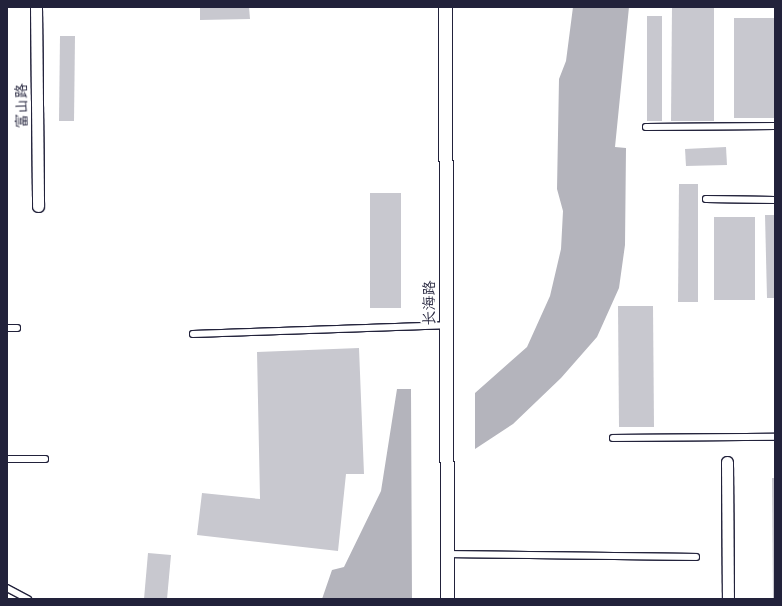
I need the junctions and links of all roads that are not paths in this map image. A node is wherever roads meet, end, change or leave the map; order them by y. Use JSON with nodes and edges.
{"nodes":[{"id":1,"x":36,"y":7,"type":"edge"},
{"id":2,"x":445,"y":7,"type":"edge"},
{"id":3,"x":775,"y":126,"type":"edge"},
{"id":4,"x":646,"y":127,"type":"dead end"},
{"id":5,"x":706,"y":199,"type":"dead end"},
{"id":6,"x":775,"y":200,"type":"edge"},
{"id":7,"x":38,"y":206,"type":"dead end"},
{"id":8,"x":446,"y":325,"type":"junction"},
{"id":9,"x":7,"y":328,"type":"edge"},
{"id":10,"x":17,"y":328,"type":"dead end"},
{"id":11,"x":193,"y":334,"type":"dead end"},
{"id":12,"x":775,"y":437,"type":"edge"},
{"id":13,"x":613,"y":438,"type":"dead end"},
{"id":14,"x":45,"y":458,"type":"dead end"},
{"id":15,"x":7,"y":459,"type":"edge"},
{"id":16,"x":727,"y":462,"type":"dead end"},
{"id":17,"x":447,"y":554,"type":"junction"},
{"id":18,"x":696,"y":557,"type":"dead end"},
{"id":19,"x":7,"y":588,"type":"edge"},
{"id":20,"x":28,"y":599,"type":"edge"},
{"id":21,"x":447,"y":599,"type":"edge"},
{"id":22,"x":728,"y":599,"type":"edge"}],
"edges":[{"from":1,"to":7,"type":"street","name":"富山路"},
{"from":2,"to":8,"type":"street","name":"长海路"},
{"from":3,"to":4,"type":"lane"},
{"from":5,"to":6,"type":"lane"},
{"from":8,"to":11,"type":"lane"},
{"from":8,"to":17,"type":"street","name":"长海路"},
{"from":9,"to":10,"type":"lane"},
{"from":12,"to":13,"type":"lane"},
{"from":14,"to":15,"type":"lane"},
{"from":16,"to":22,"type":"street"},
{"from":17,"to":18,"type":"lane"},
{"from":17,"to":21,"type":"street","name":"长海路"},
{"from":19,"to":20,"type":"lane"}]}
